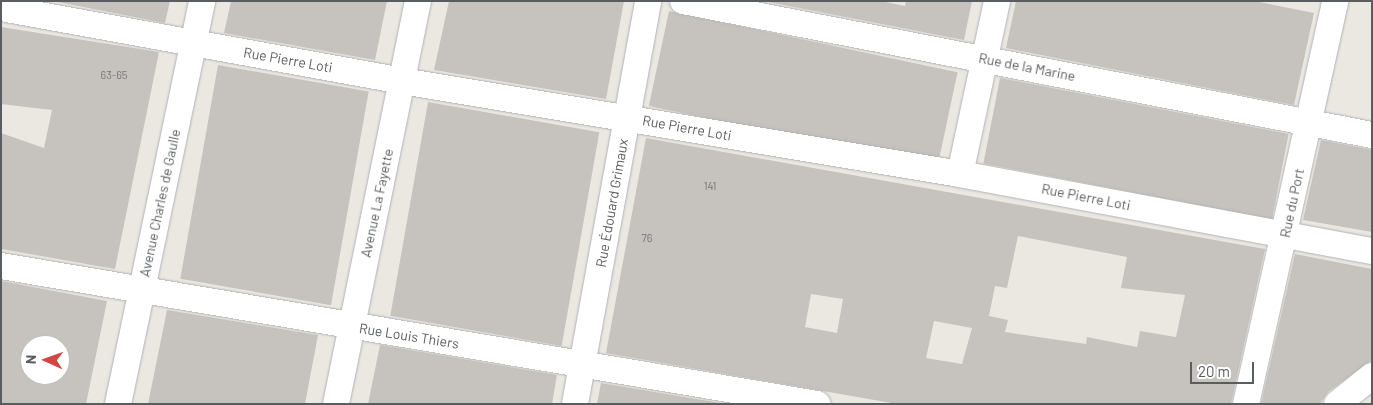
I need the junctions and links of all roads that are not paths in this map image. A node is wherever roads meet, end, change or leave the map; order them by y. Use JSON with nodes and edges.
{"nodes":[{"id":1,"x":202,"y":1,"type":"edge"},
{"id":2,"x":418,"y":1,"type":"edge"},
{"id":3,"x":648,"y":1,"type":"edge"},
{"id":4,"x":683,"y":1,"type":"edge"},
{"id":5,"x":997,"y":1,"type":"edge"},
{"id":6,"x":1334,"y":1,"type":"edge"},
{"id":7,"x":1,"y":8,"type":"edge"},
{"id":8,"x":193,"y":43,"type":"junction"},
{"id":9,"x":985,"y":58,"type":"junction"},
{"id":10,"x":402,"y":81,"type":"junction"},
{"id":11,"x":627,"y":118,"type":"junction"},
{"id":12,"x":1309,"y":124,"type":"junction"},
{"id":13,"x":1372,"y":135,"type":"edge"},
{"id":14,"x":960,"y":174,"type":"junction"},
{"id":15,"x":1285,"y":234,"type":"junction"},
{"id":16,"x":1372,"y":251,"type":"edge"},
{"id":17,"x":1,"y":266,"type":"edge"},
{"id":18,"x":142,"y":290,"type":"junction"},
{"id":19,"x":352,"y":327,"type":"junction"},
{"id":20,"x":582,"y":365,"type":"junction"},
{"id":21,"x":1372,"y":376,"type":"edge"},
{"id":22,"x":118,"y":404,"type":"edge"},
{"id":23,"x":336,"y":404,"type":"edge"},
{"id":24,"x":574,"y":404,"type":"edge"},
{"id":25,"x":817,"y":404,"type":"edge"},
{"id":26,"x":1246,"y":404,"type":"edge"},
{"id":27,"x":1337,"y":404,"type":"edge"}],
"edges":[{"from":1,"to":8,"type":"street","name":"Avenue Charles de Gaulle"},
{"from":2,"to":10,"type":"street","name":"Avenue La Fayette"},
{"from":3,"to":11,"type":"street","name":"Rue Édouard Grimaux"},
{"from":4,"to":9,"type":"street","name":"Rue de la Marine"},
{"from":5,"to":9,"type":"street"},
{"from":6,"to":12,"type":"street","name":"Rue du Port"},
{"from":7,"to":8,"type":"street","name":"Rue Pierre Loti"},
{"from":8,"to":10,"type":"street","name":"Rue Pierre Loti"},
{"from":8,"to":18,"type":"street","name":"Avenue Charles de Gaulle"},
{"from":9,"to":12,"type":"street","name":"Rue de la Marine"},
{"from":9,"to":14,"type":"street"},
{"from":10,"to":11,"type":"street","name":"Rue Pierre Loti"},
{"from":10,"to":19,"type":"street","name":"Avenue La Fayette"},
{"from":11,"to":14,"type":"street","name":"Rue Pierre Loti"},
{"from":11,"to":20,"type":"street","name":"Rue Édouard Grimaux"},
{"from":12,"to":13,"type":"street","name":"Rue de la Marine"},
{"from":12,"to":15,"type":"street","name":"Rue du Port"},
{"from":14,"to":15,"type":"street","name":"Rue Pierre Loti"},
{"from":15,"to":16,"type":"street","name":"Rue Pierre Loti"},
{"from":15,"to":26,"type":"street","name":"Rue du Port"},
{"from":17,"to":18,"type":"street","name":"Rue Louis Thiers"},
{"from":18,"to":19,"type":"street","name":"Rue Louis Thiers"},
{"from":18,"to":22,"type":"street","name":"Avenue Charles de Gaulle"},
{"from":19,"to":20,"type":"street","name":"Rue Louis Thiers"},
{"from":19,"to":23,"type":"street","name":"Avenue La Fayette"},
{"from":20,"to":24,"type":"street","name":"Rue Édouard Grimaux"},
{"from":20,"to":25,"type":"street","name":"Rue Louis Thiers"},
{"from":21,"to":27,"type":"street"}]}
